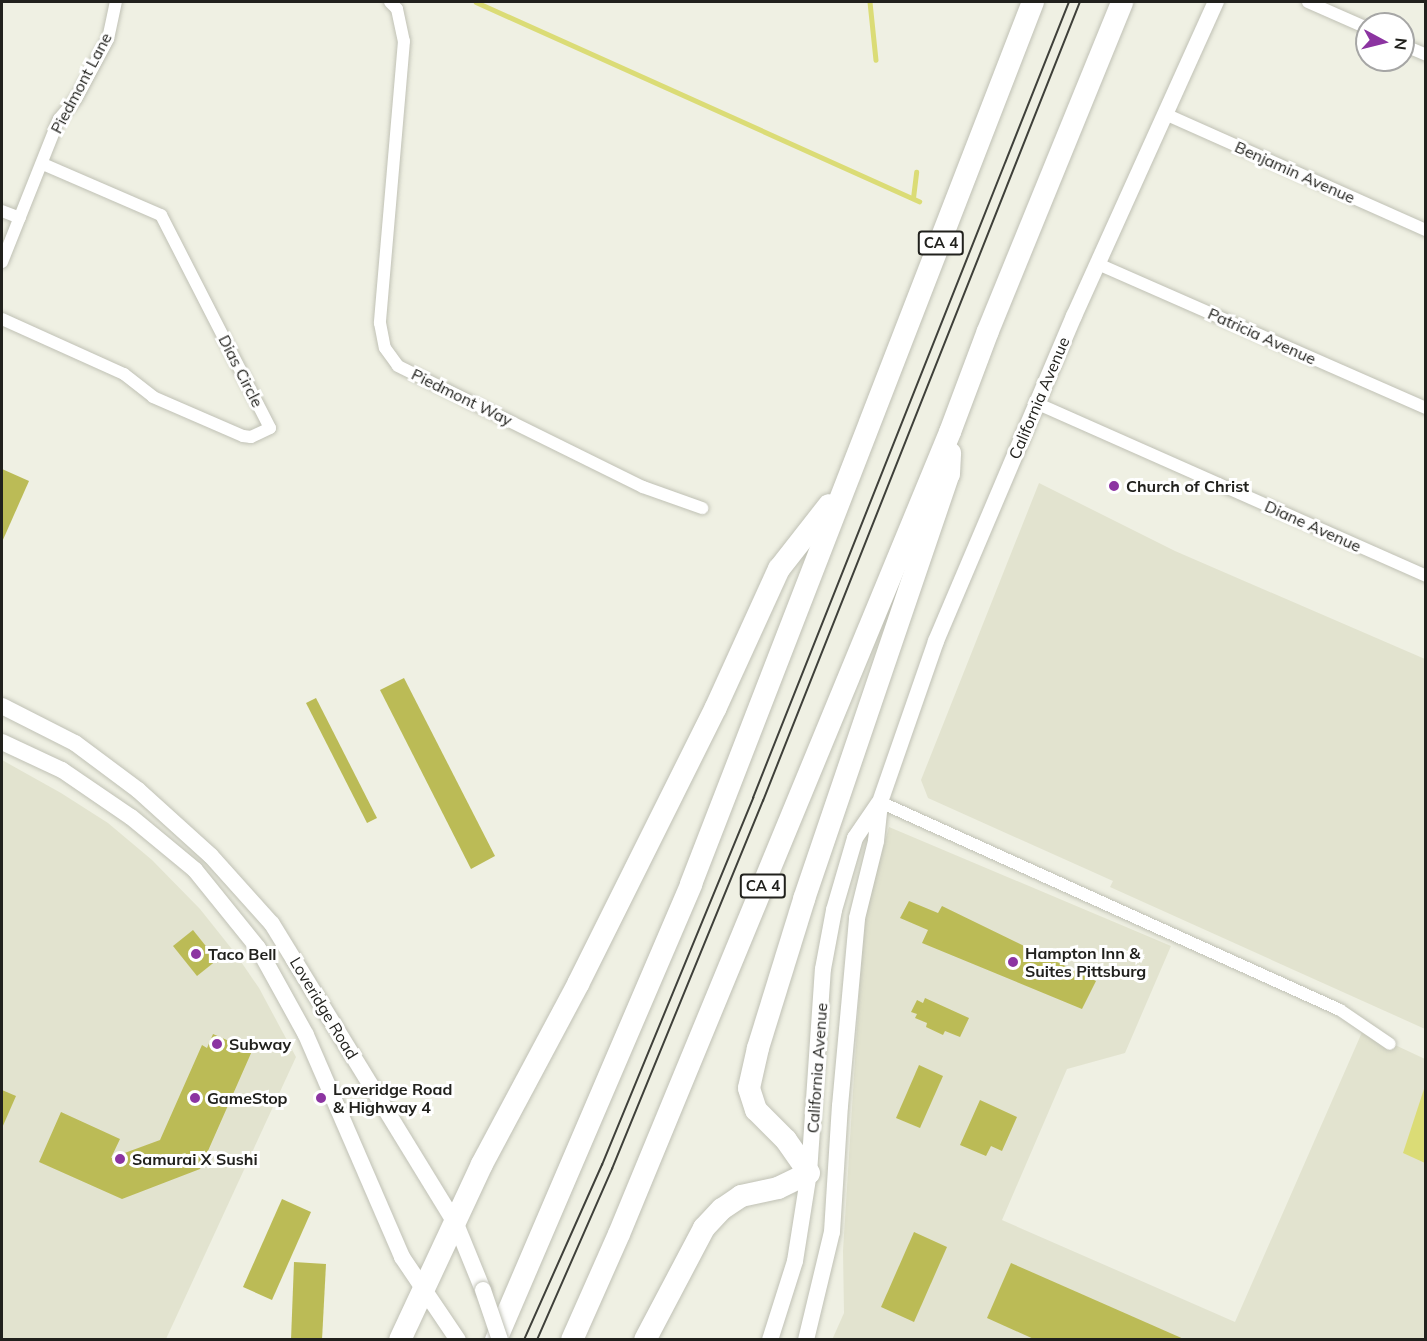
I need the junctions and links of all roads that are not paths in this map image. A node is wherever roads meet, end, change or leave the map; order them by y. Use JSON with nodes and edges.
{"nodes":[{"id":1,"x":116,"y":2,"type":"edge"},
{"id":2,"x":390,"y":2,"type":"edge"},
{"id":3,"x":1033,"y":2,"type":"edge"},
{"id":4,"x":1122,"y":2,"type":"edge"},
{"id":5,"x":1216,"y":2,"type":"edge"},
{"id":6,"x":1308,"y":2,"type":"edge"},
{"id":7,"x":1355,"y":23,"type":"edge"},
{"id":8,"x":1165,"y":114,"type":"junction"},
{"id":9,"x":43,"y":164,"type":"junction"},
{"id":10,"x":2,"y":211,"type":"edge"},
{"id":11,"x":20,"y":218,"type":"junction"},
{"id":12,"x":1425,"y":230,"type":"edge"},
{"id":13,"x":2,"y":262,"type":"edge"},
{"id":14,"x":1098,"y":264,"type":"junction"},
{"id":15,"x":2,"y":319,"type":"edge"},
{"id":16,"x":1036,"y":403,"type":"junction"},
{"id":17,"x":1425,"y":408,"type":"edge"},
{"id":18,"x":950,"y":432,"type":"junction"},
{"id":19,"x":845,"y":483,"type":"junction"},
{"id":20,"x":702,"y":508,"type":"dead end"},
{"id":21,"x":1425,"y":576,"type":"edge"},
{"id":22,"x":2,"y":706,"type":"edge"},
{"id":23,"x":2,"y":742,"type":"edge"},
{"id":24,"x":880,"y":802,"type":"junction"},
{"id":25,"x":1390,"y":1044,"type":"dead end"},
{"id":26,"x":809,"y":1173,"type":"junction"},
{"id":27,"x":456,"y":1224,"type":"junction"},
{"id":28,"x":424,"y":1291,"type":"junction"},
{"id":29,"x":458,"y":1338,"type":"edge"},
{"id":30,"x":400,"y":1340,"type":"edge"},
{"id":31,"x":498,"y":1340,"type":"edge"},
{"id":32,"x":572,"y":1340,"type":"edge"},
{"id":33,"x":645,"y":1340,"type":"edge"},
{"id":34,"x":770,"y":1340,"type":"edge"},
{"id":35,"x":806,"y":1340,"type":"edge"}],
"edges":[{"from":1,"to":9,"type":"street","name":"Piedmont Lane"},
{"from":2,"to":20,"type":"street","name":"Piedmont Way"},
{"from":3,"to":19,"type":"highway","number":"CA 4"},
{"from":4,"to":18,"type":"highway","number":"CA 4"},
{"from":5,"to":8,"type":"main road","name":"California Avenue"},
{"from":6,"to":7,"type":"street"},
{"from":8,"to":12,"type":"street","name":"Benjamin Avenue"},
{"from":8,"to":14,"type":"main road","name":"California Avenue"},
{"from":9,"to":11,"type":"street"},
{"from":9,"to":15,"type":"street","name":"Dias Circle"},
{"from":10,"to":11,"type":"street"},
{"from":11,"to":13,"type":"street"},
{"from":14,"to":16,"type":"main road","name":"California Avenue"},
{"from":14,"to":17,"type":"street","name":"Patricia Avenue"},
{"from":16,"to":21,"type":"street","name":"Diane Avenue"},
{"from":16,"to":24,"type":"main road","name":"California Avenue"},
{"from":18,"to":26,"type":"highway"},
{"from":18,"to":32,"type":"highway","number":"CA 4"},
{"from":19,"to":27,"type":"highway"},
{"from":19,"to":31,"type":"highway","number":"CA 4"},
{"from":22,"to":27,"type":"main road","name":"Loveridge Road"},
{"from":23,"to":28,"type":"main road","name":"Loveridge Road"},
{"from":24,"to":25,"type":"street"},
{"from":24,"to":26,"type":"main road","name":"California Avenue"},
{"from":24,"to":35,"type":"main road","name":"California Avenue"},
{"from":26,"to":33,"type":"highway"},
{"from":26,"to":34,"type":"main road","name":"California Avenue"},
{"from":27,"to":28,"type":"highway"},
{"from":27,"to":31,"type":"main road","name":"Loveridge Road","bridge":true},
{"from":28,"to":29,"type":"main road","name":"Loveridge Road"},
{"from":28,"to":30,"type":"highway"}]}
